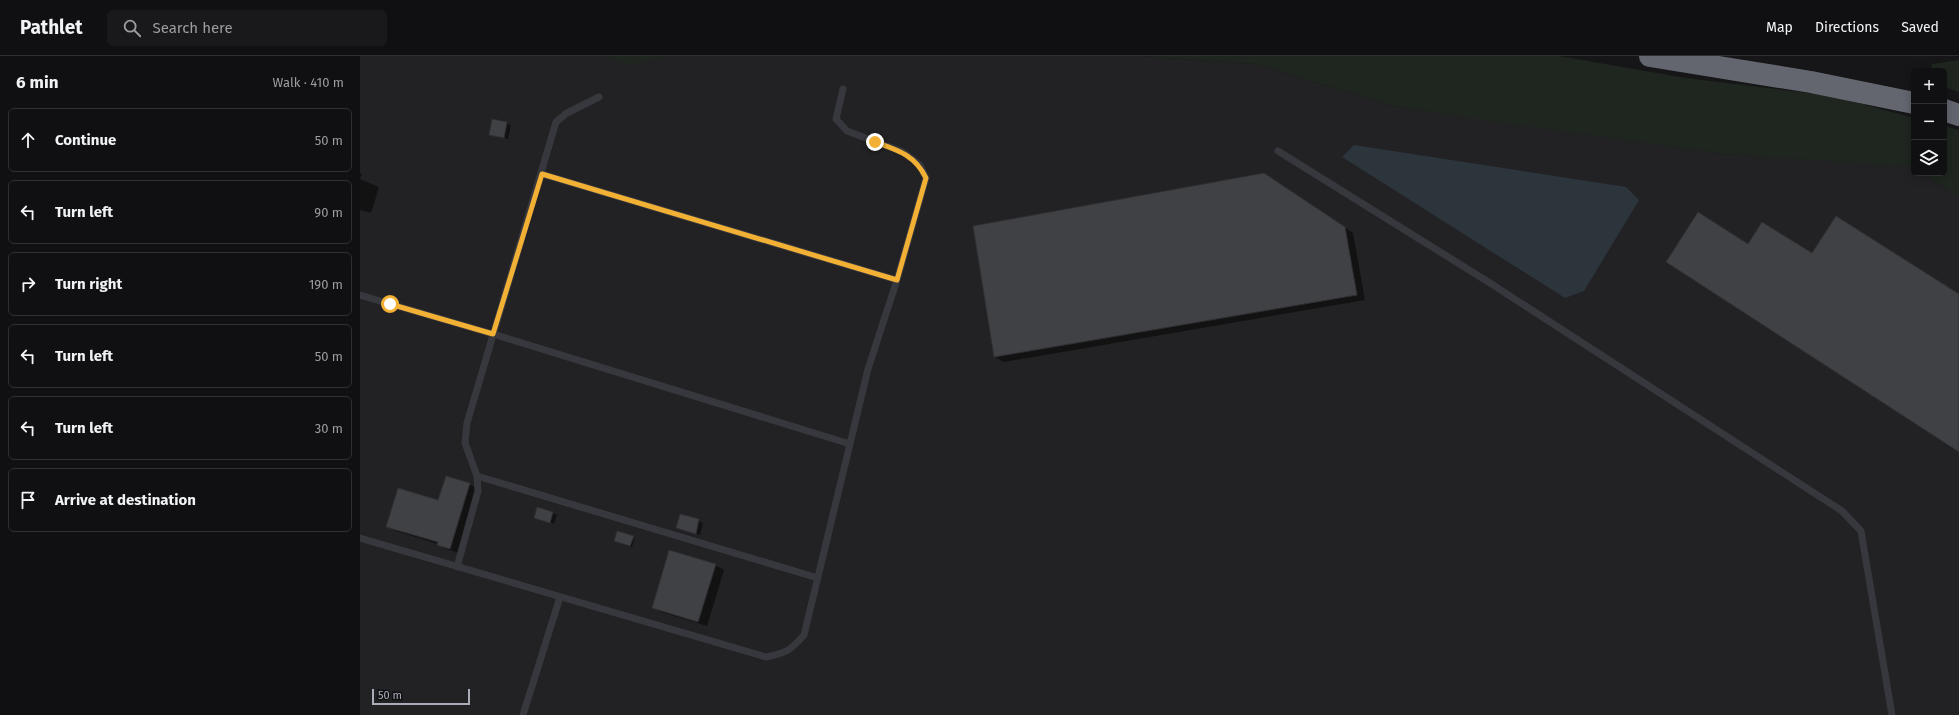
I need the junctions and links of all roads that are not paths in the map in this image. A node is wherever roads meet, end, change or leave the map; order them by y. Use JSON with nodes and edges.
{"nodes":[{"id":1,"x":1650,"y":56,"type":"edge"},
{"id":2,"x":843,"y":89,"type":"dead end"},
{"id":3,"x":599,"y":97,"type":"dead end"},
{"id":4,"x":1911,"y":102,"type":"edge"},
{"id":5,"x":1947,"y":111,"type":"edge"},
{"id":6,"x":1959,"y":115,"type":"edge"},
{"id":7,"x":1278,"y":151,"type":"dead end"},
{"id":8,"x":542,"y":174,"type":"junction"},
{"id":9,"x":897,"y":280,"type":"junction"},
{"id":10,"x":360,"y":295,"type":"edge"},
{"id":11,"x":493,"y":334,"type":"junction"},
{"id":12,"x":850,"y":444,"type":"junction"},
{"id":13,"x":477,"y":476,"type":"junction"},
{"id":14,"x":360,"y":538,"type":"edge"},
{"id":15,"x":457,"y":568,"type":"junction"},
{"id":16,"x":818,"y":578,"type":"junction"},
{"id":17,"x":560,"y":597,"type":"junction"},
{"id":18,"x":523,"y":715,"type":"edge"},
{"id":19,"x":1892,"y":715,"type":"edge"}],
"edges":[{"from":1,"to":4,"type":"highway"},
{"from":2,"to":9,"type":"lane"},
{"from":3,"to":8,"type":"lane"},
{"from":5,"to":6,"type":"highway"},
{"from":7,"to":19,"type":"lane"},
{"from":8,"to":9,"type":"lane"},
{"from":8,"to":11,"type":"lane"},
{"from":9,"to":12,"type":"lane"},
{"from":10,"to":11,"type":"lane"},
{"from":11,"to":12,"type":"lane"},
{"from":11,"to":13,"type":"lane"},
{"from":12,"to":16,"type":"lane"},
{"from":13,"to":15,"type":"lane"},
{"from":13,"to":16,"type":"lane"},
{"from":14,"to":15,"type":"lane"},
{"from":15,"to":17,"type":"lane"},
{"from":16,"to":17,"type":"lane"},
{"from":17,"to":18,"type":"lane"}]}
